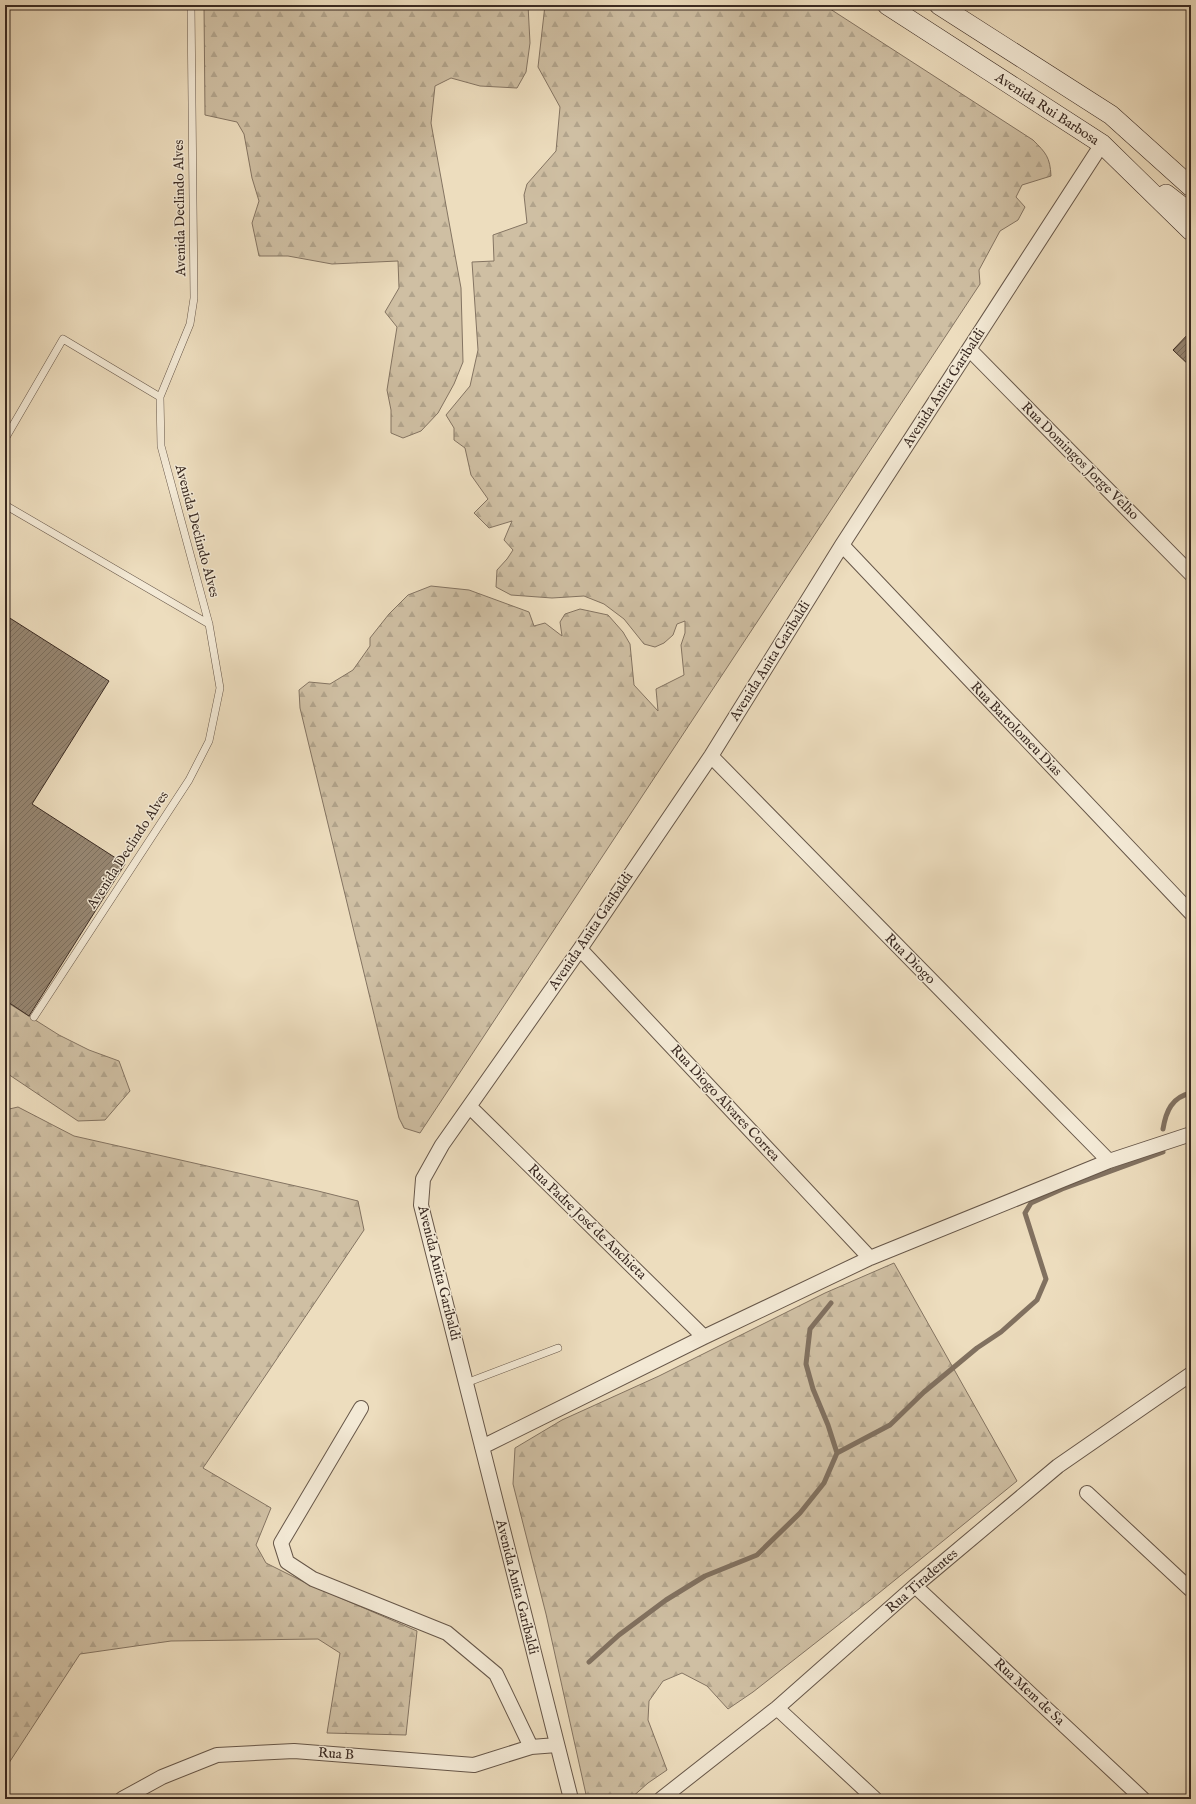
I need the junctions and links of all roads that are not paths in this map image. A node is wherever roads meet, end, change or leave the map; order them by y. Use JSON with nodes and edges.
{"nodes":[{"id":1,"x":191,"y":5,"type":"edge"},
{"id":2,"x":887,"y":5,"type":"edge"},
{"id":3,"x":939,"y":5,"type":"edge"},
{"id":4,"x":1102,"y":144,"type":"junction"},
{"id":5,"x":1120,"y":160,"type":"junction"},
{"id":6,"x":1191,"y":187,"type":"edge"},
{"id":7,"x":1191,"y":207,"type":"edge"},
{"id":8,"x":1191,"y":231,"type":"edge"},
{"id":9,"x":969,"y":349,"type":"junction"},
{"id":10,"x":160,"y":397,"type":"junction"},
{"id":11,"x":5,"y":439,"type":"edge"},
{"id":12,"x":5,"y":505,"type":"edge"},
{"id":13,"x":842,"y":545,"type":"junction"},
{"id":14,"x":1191,"y":574,"type":"edge"},
{"id":15,"x":209,"y":624,"type":"junction"},
{"id":16,"x":711,"y":756,"type":"junction"},
{"id":17,"x":1191,"y":913,"type":"edge"},
{"id":18,"x":580,"y":949,"type":"junction"},
{"id":19,"x":34,"y":1017,"type":"dead end"},
{"id":20,"x":470,"y":1107,"type":"junction"},
{"id":21,"x":1191,"y":1134,"type":"edge"},
{"id":22,"x":1109,"y":1161,"type":"junction"},
{"id":23,"x":870,"y":1258,"type":"junction"},
{"id":24,"x":704,"y":1337,"type":"junction"},
{"id":25,"x":558,"y":1348,"type":"dead end"},
{"id":26,"x":1191,"y":1374,"type":"edge"},
{"id":27,"x":466,"y":1382,"type":"junction"},
{"id":28,"x":361,"y":1408,"type":"dead end"},
{"id":29,"x":482,"y":1448,"type":"junction"},
{"id":30,"x":1087,"y":1493,"type":"dead end"},
{"id":31,"x":915,"y":1586,"type":"junction"},
{"id":32,"x":1191,"y":1590,"type":"edge"},
{"id":33,"x":777,"y":1708,"type":"junction"},
{"id":34,"x":557,"y":1745,"type":"junction"},
{"id":35,"x":531,"y":1747,"type":"junction"},
{"id":36,"x":122,"y":1799,"type":"edge"},
{"id":37,"x":571,"y":1799,"type":"edge"},
{"id":38,"x":661,"y":1799,"type":"edge"},
{"id":39,"x":875,"y":1799,"type":"edge"},
{"id":40,"x":1143,"y":1799,"type":"edge"}],
"edges":[{"from":1,"to":10,"type":"lane","name":"Avenida Declindo Alves"},
{"from":2,"to":4,"type":"main road","name":"Avenida Rui Barbosa"},
{"from":3,"to":6,"type":"main road","name":"Avenida Rui Barbosa"},
{"from":4,"to":5,"type":"main road","name":"Avenida Rui Barbosa"},
{"from":4,"to":9,"type":"street","name":"Avenida Anita Garibaldi"},
{"from":5,"to":7,"type":"main road"},
{"from":5,"to":8,"type":"main road","name":"Avenida Rui Barbosa"},
{"from":9,"to":13,"type":"street","name":"Avenida Anita Garibaldi"},
{"from":9,"to":14,"type":"street","name":"Rua Domingos Jorge Velho"},
{"from":10,"to":11,"type":"lane"},
{"from":10,"to":15,"type":"lane","name":"Avenida Declindo Alves"},
{"from":12,"to":15,"type":"lane"},
{"from":13,"to":16,"type":"street","name":"Avenida Anita Garibaldi"},
{"from":13,"to":17,"type":"street","name":"Rua Bartolomeu Dias"},
{"from":15,"to":19,"type":"lane","name":"Avenida Declindo Alves"},
{"from":16,"to":18,"type":"street","name":"Avenida Anita Garibaldi"},
{"from":16,"to":22,"type":"street","name":"Rua Diogo"},
{"from":18,"to":20,"type":"street","name":"Avenida Anita Garibaldi"},
{"from":18,"to":23,"type":"street","name":"Rua Diogo Alvares Correa"},
{"from":20,"to":24,"type":"street","name":"Rua Padre José de Anchieta"},
{"from":20,"to":27,"type":"street","name":"Avenida Anita Garibaldi"},
{"from":21,"to":22,"type":"street"},
{"from":22,"to":23,"type":"street"},
{"from":23,"to":24,"type":"street"},
{"from":24,"to":29,"type":"street"},
{"from":25,"to":27,"type":"lane"},
{"from":26,"to":31,"type":"street","name":"Rua Tiradentes"},
{"from":27,"to":29,"type":"street","name":"Avenida Anita Garibaldi"},
{"from":28,"to":35,"type":"street"},
{"from":29,"to":34,"type":"street","name":"Avenida Anita Garibaldi"},
{"from":30,"to":32,"type":"street"},
{"from":31,"to":33,"type":"street","name":"Rua Tiradentes"},
{"from":31,"to":40,"type":"street","name":"Rua Mem de Sa"},
{"from":33,"to":38,"type":"street","name":"Rua Tiradentes"},
{"from":33,"to":39,"type":"street"},
{"from":34,"to":35,"type":"street","name":"Rua B"},
{"from":34,"to":37,"type":"street","name":"Avenida Anita Garibaldi"},
{"from":35,"to":36,"type":"street","name":"Rua B"}]}
